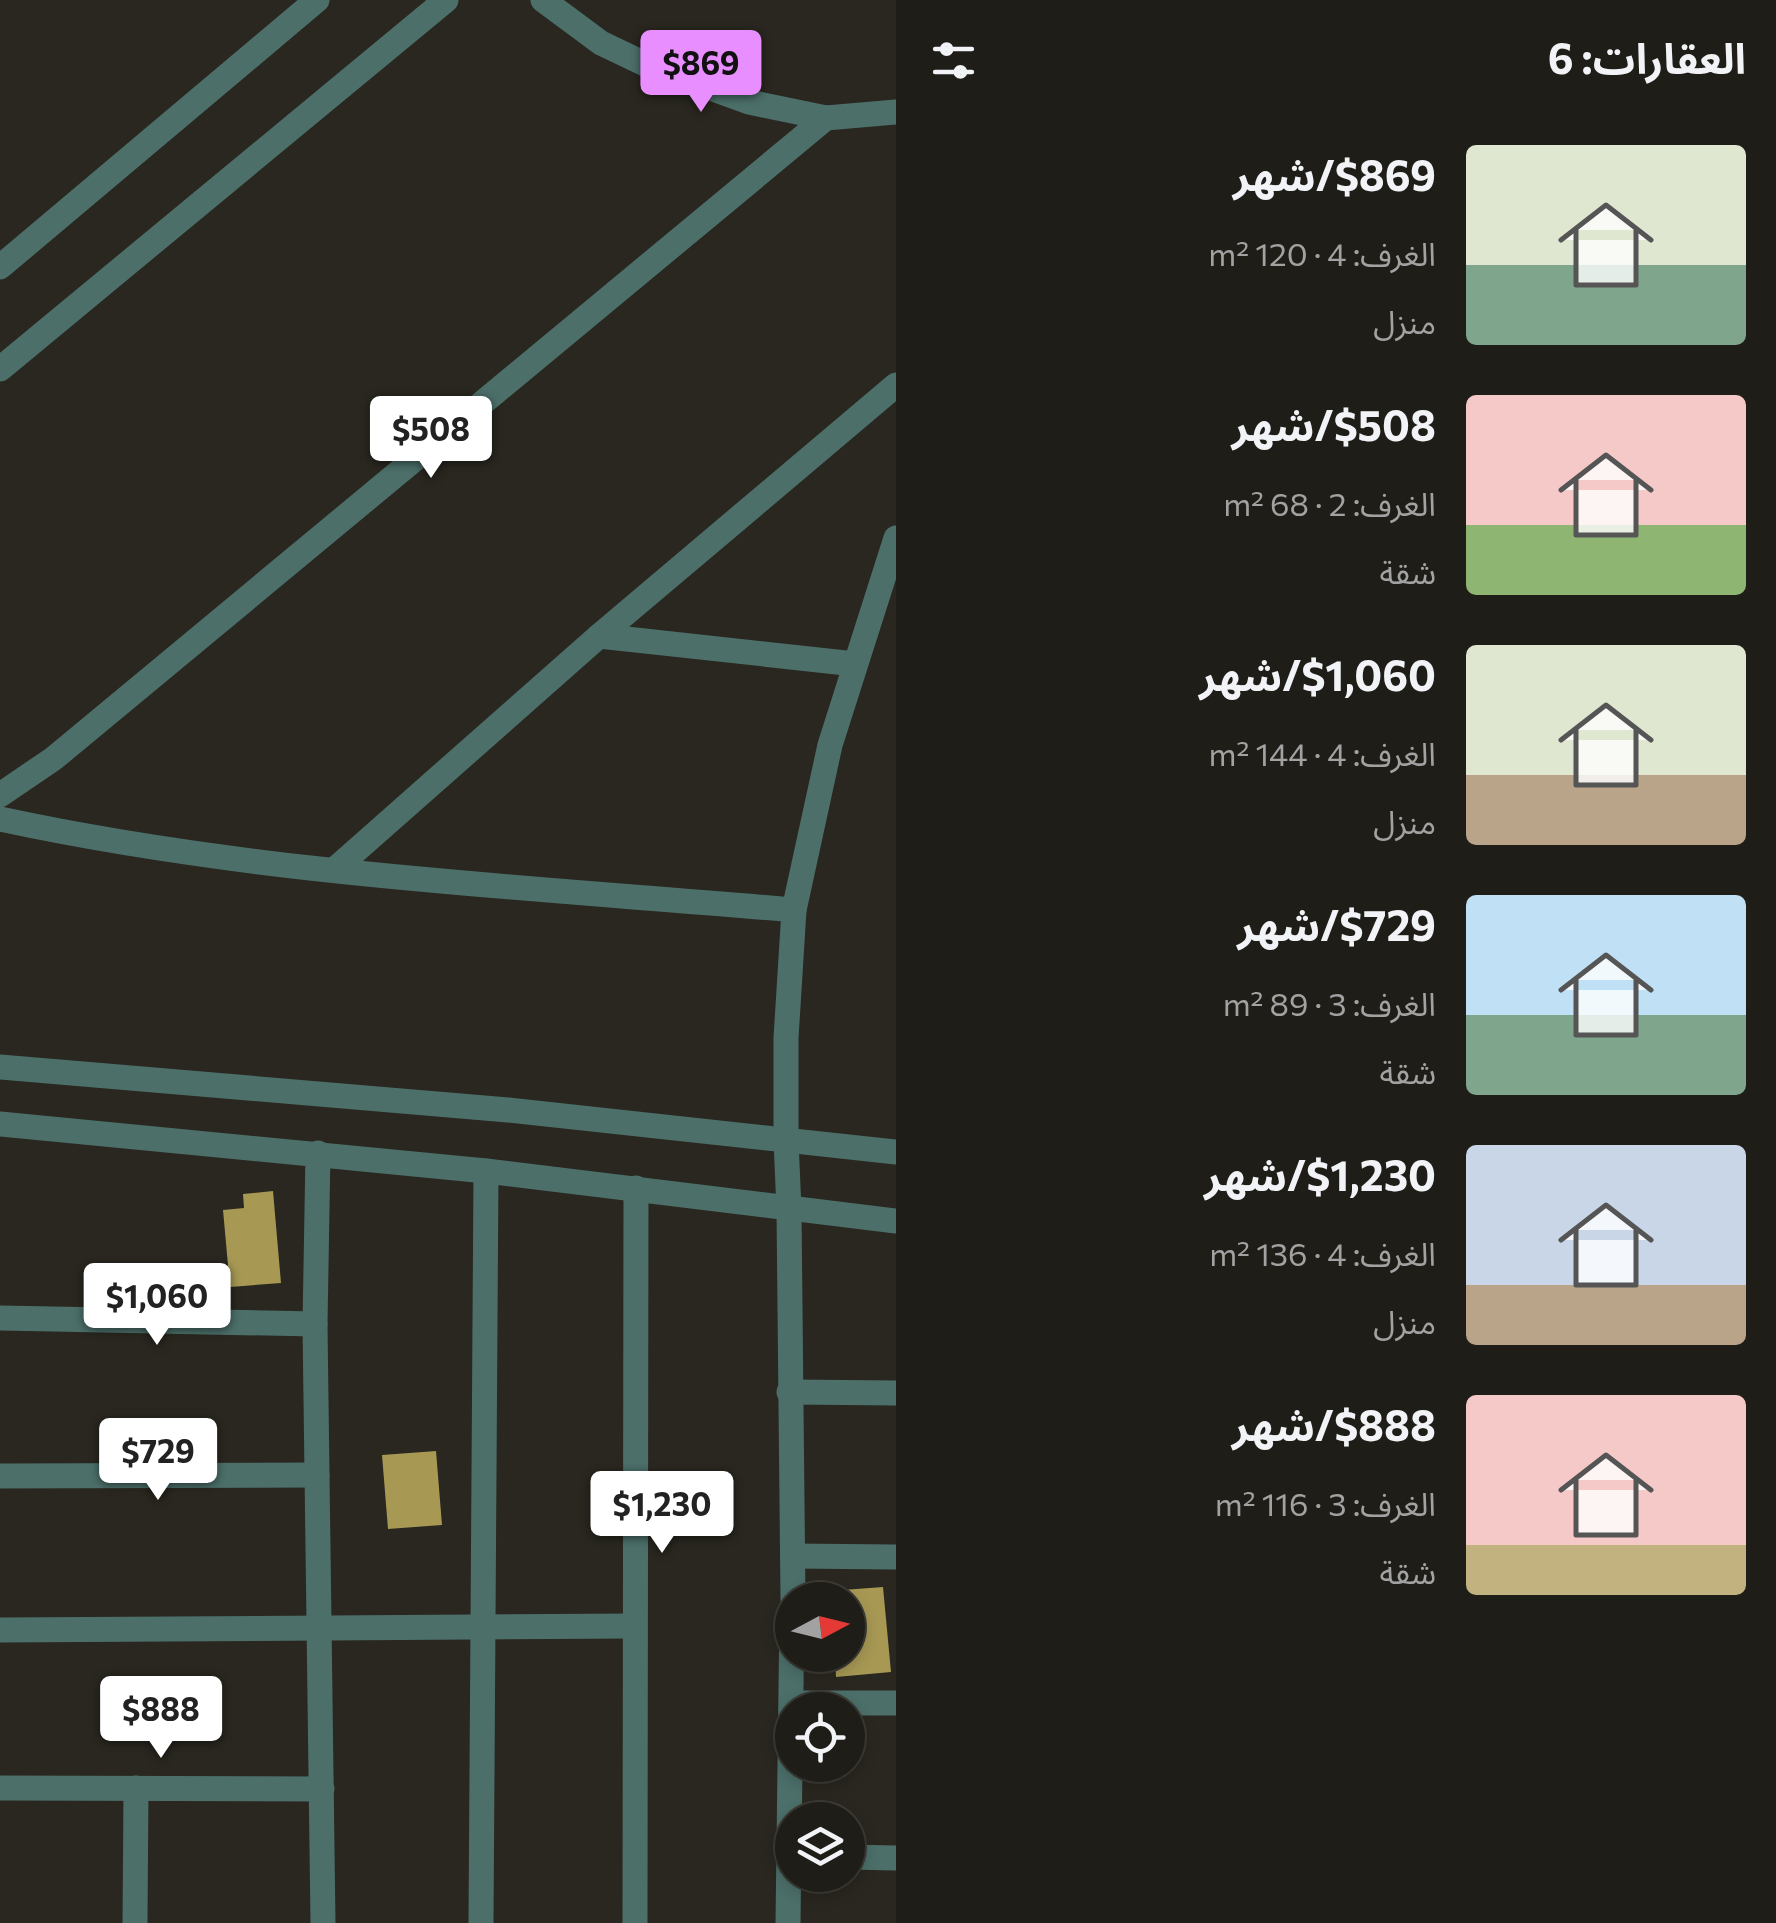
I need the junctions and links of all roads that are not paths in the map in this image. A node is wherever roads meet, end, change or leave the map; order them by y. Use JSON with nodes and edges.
{"nodes":[{"id":1,"x":317,"y":0,"type":"edge"},
{"id":2,"x":446,"y":0,"type":"edge"},
{"id":3,"x":543,"y":0,"type":"edge"},
{"id":4,"x":896,"y":112,"type":"edge"},
{"id":5,"x":826,"y":118,"type":"junction"},
{"id":6,"x":0,"y":267,"type":"edge"},
{"id":7,"x":0,"y":369,"type":"edge"},
{"id":8,"x":896,"y":385,"type":"edge"},
{"id":9,"x":896,"y":538,"type":"edge"},
{"id":10,"x":599,"y":636,"type":"junction"},
{"id":11,"x":854,"y":664,"type":"junction"},
{"id":12,"x":0,"y":796,"type":"edge"},
{"id":13,"x":0,"y":819,"type":"edge"},
{"id":14,"x":334,"y":870,"type":"junction"},
{"id":15,"x":794,"y":910,"type":"junction"},
{"id":16,"x":0,"y":1067,"type":"edge"},
{"id":17,"x":0,"y":1124,"type":"edge"},
{"id":18,"x":786,"y":1140,"type":"junction"},
{"id":19,"x":896,"y":1152,"type":"edge"},
{"id":20,"x":318,"y":1154,"type":"junction"},
{"id":21,"x":486,"y":1171,"type":"junction"},
{"id":22,"x":636,"y":1188,"type":"junction"},
{"id":23,"x":789,"y":1210,"type":"junction"},
{"id":24,"x":896,"y":1220,"type":"edge"},
{"id":25,"x":0,"y":1318,"type":"edge"},
{"id":26,"x":315,"y":1324,"type":"junction"},
{"id":27,"x":789,"y":1392,"type":"junction"},
{"id":28,"x":896,"y":1393,"type":"edge"},
{"id":29,"x":317,"y":1475,"type":"junction"},
{"id":30,"x":0,"y":1476,"type":"edge"},
{"id":31,"x":793,"y":1556,"type":"junction"},
{"id":32,"x":896,"y":1557,"type":"edge"},
{"id":33,"x":792,"y":1582,"type":"edge"},
{"id":34,"x":482,"y":1626,"type":"junction"},
{"id":35,"x":634,"y":1626,"type":"junction"},
{"id":36,"x":318,"y":1628,"type":"junction"},
{"id":37,"x":0,"y":1630,"type":"edge"},
{"id":38,"x":865,"y":1703,"type":"edge"},
{"id":39,"x":896,"y":1703,"type":"edge"},
{"id":40,"x":0,"y":1788,"type":"edge"},
{"id":41,"x":136,"y":1788,"type":"junction"},
{"id":42,"x":322,"y":1788,"type":"junction"},
{"id":43,"x":865,"y":1857,"type":"edge"},
{"id":44,"x":896,"y":1858,"type":"edge"},
{"id":45,"x":789,"y":1892,"type":"edge"},
{"id":46,"x":135,"y":1923,"type":"edge"},
{"id":47,"x":323,"y":1923,"type":"edge"},
{"id":48,"x":481,"y":1923,"type":"edge"},
{"id":49,"x":634,"y":1923,"type":"edge"},
{"id":50,"x":788,"y":1923,"type":"edge"}],
"edges":[{"from":1,"to":6,"type":"street"},
{"from":2,"to":7,"type":"street"},
{"from":3,"to":5,"type":"street"},
{"from":4,"to":5,"type":"street"},
{"from":5,"to":12,"type":"street"},
{"from":8,"to":10,"type":"street"},
{"from":9,"to":11,"type":"street"},
{"from":10,"to":11,"type":"street"},
{"from":10,"to":14,"type":"street"},
{"from":11,"to":15,"type":"street"},
{"from":13,"to":14,"type":"street"},
{"from":14,"to":15,"type":"street"},
{"from":15,"to":18,"type":"street"},
{"from":16,"to":18,"type":"street"},
{"from":17,"to":20,"type":"street"},
{"from":18,"to":19,"type":"street"},
{"from":18,"to":23,"type":"street"},
{"from":20,"to":21,"type":"street"},
{"from":20,"to":26,"type":"street"},
{"from":21,"to":22,"type":"street"},
{"from":21,"to":34,"type":"street"},
{"from":22,"to":23,"type":"street"},
{"from":22,"to":35,"type":"street"},
{"from":23,"to":24,"type":"street"},
{"from":23,"to":27,"type":"street"},
{"from":25,"to":26,"type":"street"},
{"from":26,"to":29,"type":"street"},
{"from":27,"to":28,"type":"street"},
{"from":27,"to":31,"type":"street"},
{"from":29,"to":30,"type":"street"},
{"from":29,"to":36,"type":"street"},
{"from":31,"to":32,"type":"street"},
{"from":31,"to":33,"type":"street"},
{"from":34,"to":35,"type":"street"},
{"from":34,"to":36,"type":"street"},
{"from":34,"to":48,"type":"street"},
{"from":35,"to":49,"type":"street"},
{"from":36,"to":37,"type":"street"},
{"from":36,"to":42,"type":"street"},
{"from":38,"to":39,"type":"street"},
{"from":40,"to":41,"type":"street"},
{"from":41,"to":42,"type":"street"},
{"from":41,"to":46,"type":"street"},
{"from":42,"to":47,"type":"street"},
{"from":43,"to":44,"type":"street"},
{"from":45,"to":50,"type":"street"}]}
